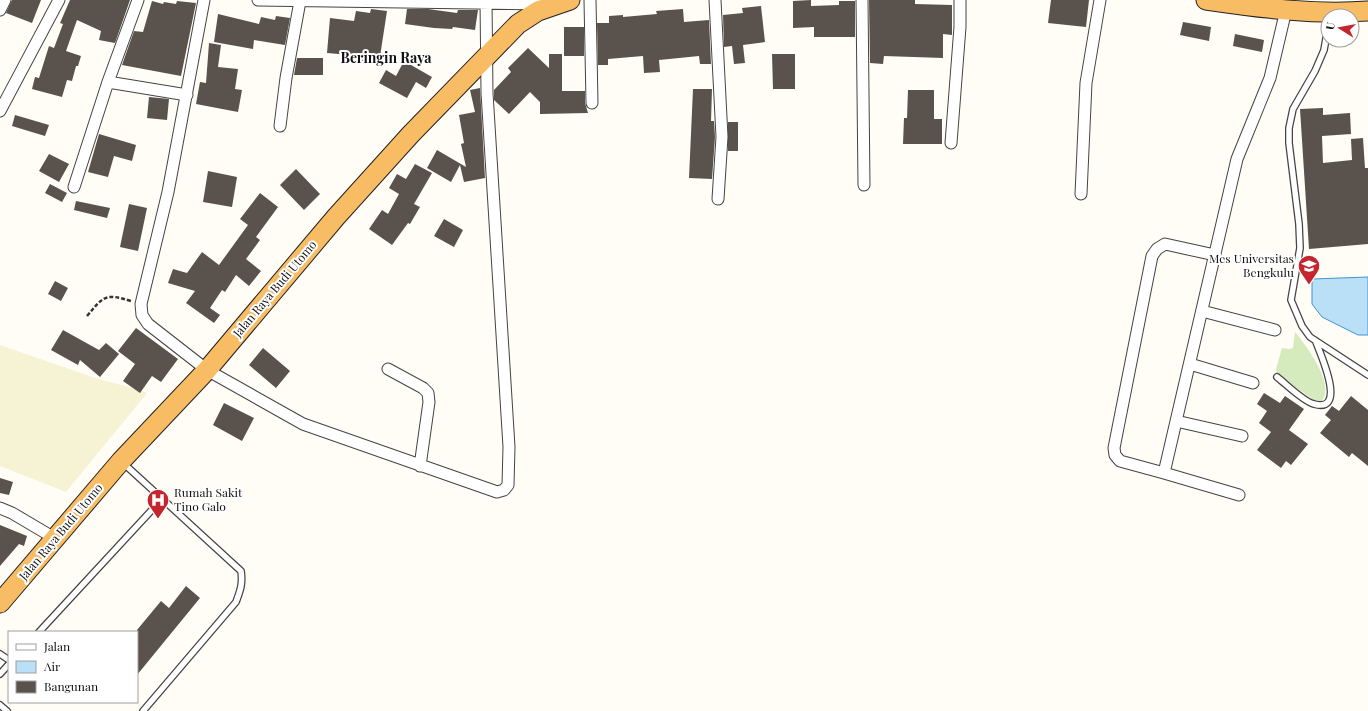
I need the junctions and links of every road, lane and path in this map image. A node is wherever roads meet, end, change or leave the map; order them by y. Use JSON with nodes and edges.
{"nodes":[{"id":1,"x":5,"y":0,"type":"edge"},
{"id":2,"x":59,"y":0,"type":"edge"},
{"id":3,"x":138,"y":0,"type":"edge"},
{"id":4,"x":204,"y":0,"type":"edge"},
{"id":5,"x":258,"y":0,"type":"edge"},
{"id":6,"x":262,"y":0,"type":"edge"},
{"id":7,"x":590,"y":0,"type":"edge"},
{"id":8,"x":715,"y":0,"type":"edge"},
{"id":9,"x":862,"y":0,"type":"edge"},
{"id":10,"x":960,"y":0,"type":"edge"},
{"id":11,"x":1100,"y":0,"type":"edge"},
{"id":12,"x":1206,"y":0,"type":"edge"},
{"id":13,"x":300,"y":1,"type":"junction"},
{"id":14,"x":486,"y":1,"type":"edge"},
{"id":15,"x":563,"y":2,"type":"edge"},
{"id":16,"x":1268,"y":4,"type":"edge"},
{"id":17,"x":0,"y":10,"type":"edge"},
{"id":18,"x":1286,"y":10,"type":"junction"},
{"id":19,"x":1320,"y":13,"type":"edge"},
{"id":20,"x":1324,"y":48,"type":"edge"},
{"id":21,"x":487,"y":58,"type":"junction"},
{"id":22,"x":108,"y":82,"type":"junction"},
{"id":23,"x":187,"y":95,"type":"junction"},
{"id":24,"x":592,"y":103,"type":"dead end"},
{"id":25,"x":0,"y":110,"type":"edge"},
{"id":26,"x":280,"y":126,"type":"dead end"},
{"id":27,"x":951,"y":143,"type":"dead end"},
{"id":28,"x":864,"y":185,"type":"dead end"},
{"id":29,"x":74,"y":187,"type":"dead end"},
{"id":30,"x":1081,"y":194,"type":"dead end"},
{"id":31,"x":718,"y":199,"type":"dead end"},
{"id":32,"x":1215,"y":254,"type":"junction"},
{"id":33,"x":140,"y":304,"type":"junction"},
{"id":34,"x":1202,"y":311,"type":"junction"},
{"id":35,"x":87,"y":316,"type":"dead end"},
{"id":36,"x":1274,"y":330,"type":"dead end"},
{"id":37,"x":1316,"y":342,"type":"junction"},
{"id":38,"x":1190,"y":364,"type":"junction"},
{"id":39,"x":388,"y":369,"type":"dead end"},
{"id":40,"x":207,"y":370,"type":"junction"},
{"id":41,"x":1368,"y":375,"type":"edge"},
{"id":42,"x":1277,"y":377,"type":"dead end"},
{"id":43,"x":1253,"y":383,"type":"dead end"},
{"id":44,"x":1176,"y":421,"type":"junction"},
{"id":45,"x":1242,"y":436,"type":"dead end"},
{"id":46,"x":120,"y":461,"type":"junction"},
{"id":47,"x":420,"y":466,"type":"junction"},
{"id":48,"x":1164,"y":473,"type":"junction"},
{"id":49,"x":1239,"y":495,"type":"dead end"},
{"id":50,"x":162,"y":499,"type":"junction"},
{"id":51,"x":0,"y":508,"type":"edge"},
{"id":52,"x":56,"y":539,"type":"junction"},
{"id":53,"x":0,"y":603,"type":"edge"},
{"id":54,"x":40,"y":631,"type":"edge"},
{"id":55,"x":8,"y":665,"type":"edge"},
{"id":56,"x":0,"y":674,"type":"edge"},
{"id":57,"x":0,"y":705,"type":"edge"},
{"id":58,"x":7,"y":711,"type":"edge"},
{"id":59,"x":143,"y":711,"type":"edge"}],
"edges":[{"from":1,"to":17,"type":"street"},
{"from":2,"to":25,"type":"street"},
{"from":3,"to":22,"type":"street"},
{"from":4,"to":23,"type":"street"},
{"from":5,"to":6,"type":"street"},
{"from":6,"to":13,"type":"street"},
{"from":7,"to":24,"type":"street"},
{"from":8,"to":31,"type":"street"},
{"from":9,"to":28,"type":"street"},
{"from":10,"to":27,"type":"street"},
{"from":11,"to":30,"type":"street"},
{"from":12,"to":16,"type":"highway"},
{"from":13,"to":14,"type":"street"},
{"from":13,"to":26,"type":"street"},
{"from":14,"to":15,"type":"street"},
{"from":14,"to":21,"type":"street"},
{"from":15,"to":21,"type":"highway","name":"Jalan Raya Budi Utomo"},
{"from":16,"to":18,"type":"highway"},
{"from":18,"to":19,"type":"highway"},
{"from":18,"to":32,"type":"street"},
{"from":20,"to":37,"type":"lane"},
{"from":21,"to":40,"type":"highway","name":"Jalan Raya Budi Utomo"},
{"from":21,"to":47,"type":"street"},
{"from":22,"to":23,"type":"street"},
{"from":22,"to":29,"type":"street"},
{"from":23,"to":33,"type":"street"},
{"from":32,"to":34,"type":"street"},
{"from":32,"to":48,"type":"street"},
{"from":33,"to":35,"type":"path"},
{"from":33,"to":40,"type":"street"},
{"from":34,"to":36,"type":"street"},
{"from":34,"to":38,"type":"street"},
{"from":37,"to":41,"type":"lane"},
{"from":37,"to":42,"type":"lane"},
{"from":38,"to":43,"type":"street"},
{"from":38,"to":44,"type":"street"},
{"from":39,"to":47,"type":"street"},
{"from":40,"to":46,"type":"highway","name":"Jalan Raya Budi Utomo"},
{"from":40,"to":47,"type":"street"},
{"from":44,"to":45,"type":"street"},
{"from":44,"to":48,"type":"street"},
{"from":46,"to":50,"type":"lane"},
{"from":46,"to":52,"type":"highway","name":"Jalan Raya Budi Utomo"},
{"from":48,"to":49,"type":"street"},
{"from":50,"to":54,"type":"lane"},
{"from":50,"to":59,"type":"lane"},
{"from":51,"to":52,"type":"street"},
{"from":52,"to":53,"type":"highway","name":"Jalan Raya Budi Utomo"},
{"from":55,"to":56,"type":"lane"},
{"from":57,"to":58,"type":"lane"}]}
